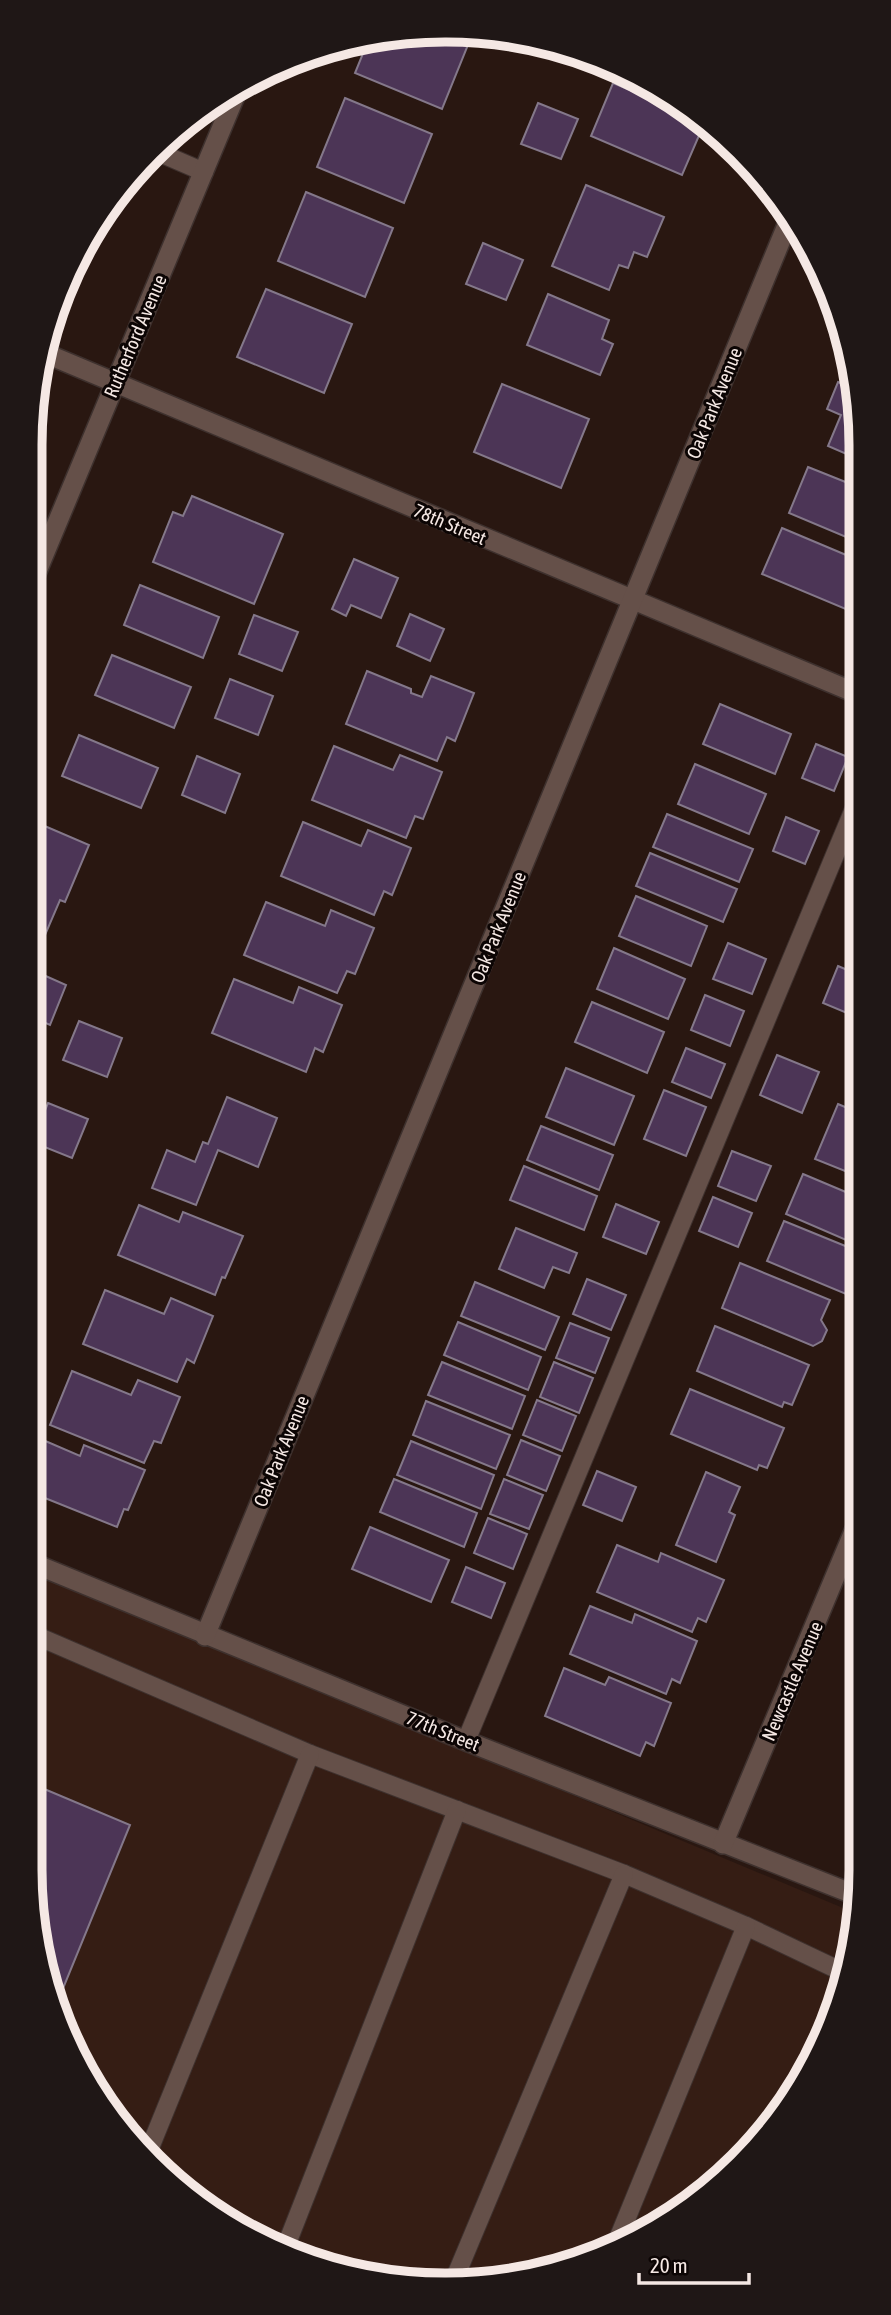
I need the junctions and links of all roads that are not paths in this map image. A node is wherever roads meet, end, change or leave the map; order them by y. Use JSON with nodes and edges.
{"nodes":[{"id":1,"x":233,"y":103,"type":"edge"},
{"id":2,"x":165,"y":155,"type":"edge"},
{"id":3,"x":204,"y":172,"type":"junction"},
{"id":4,"x":786,"y":229,"type":"edge"},
{"id":5,"x":52,"y":356,"type":"edge"},
{"id":6,"x":116,"y":383,"type":"junction"},
{"id":7,"x":42,"y":559,"type":"edge"},
{"id":8,"x":632,"y":601,"type":"junction"},
{"id":9,"x":849,"y":690,"type":"edge"},
{"id":10,"x":849,"y":821,"type":"edge"},
{"id":11,"x":849,"y":1543,"type":"edge"},
{"id":12,"x":42,"y":1567,"type":"edge"},
{"id":13,"x":205,"y":1636,"type":"junction"},
{"id":14,"x":42,"y":1638,"type":"edge"},
{"id":15,"x":466,"y":1741,"type":"junction"},
{"id":16,"x":310,"y":1754,"type":"junction"},
{"id":17,"x":457,"y":1810,"type":"junction"},
{"id":18,"x":723,"y":1844,"type":"junction"},
{"id":19,"x":624,"y":1874,"type":"junction"},
{"id":20,"x":848,"y":1892,"type":"edge"},
{"id":21,"x":746,"y":1926,"type":"junction"},
{"id":22,"x":836,"y":1968,"type":"edge"},
{"id":23,"x":151,"y":2145,"type":"edge"},
{"id":24,"x":621,"y":2233,"type":"edge"},
{"id":25,"x":288,"y":2241,"type":"edge"},
{"id":26,"x":457,"y":2273,"type":"edge"}],
"edges":[{"from":1,"to":3,"type":"street","name":"Rutherford Avenue"},
{"from":2,"to":3,"type":"lane"},
{"from":3,"to":6,"type":"street","name":"Rutherford Avenue"},
{"from":4,"to":8,"type":"street","name":"Oak Park Avenue"},
{"from":5,"to":6,"type":"street","name":"78th Street"},
{"from":6,"to":7,"type":"street","name":"Rutherford Avenue"},
{"from":6,"to":8,"type":"street","name":"78th Street"},
{"from":8,"to":9,"type":"street","name":"78th Street"},
{"from":8,"to":13,"type":"street","name":"Oak Park Avenue"},
{"from":10,"to":15,"type":"lane"},
{"from":11,"to":18,"type":"street","name":"Newcastle Avenue"},
{"from":12,"to":13,"type":"street","name":"77th Street"},
{"from":13,"to":15,"type":"street","name":"77th Street"},
{"from":14,"to":16,"type":"lane"},
{"from":15,"to":18,"type":"street","name":"77th Street"},
{"from":16,"to":17,"type":"lane"},
{"from":16,"to":23,"type":"lane"},
{"from":17,"to":19,"type":"lane"},
{"from":17,"to":25,"type":"lane"},
{"from":18,"to":20,"type":"street","name":"77th Street"},
{"from":19,"to":21,"type":"lane"},
{"from":19,"to":26,"type":"lane"},
{"from":21,"to":22,"type":"lane"},
{"from":21,"to":24,"type":"lane"}]}
